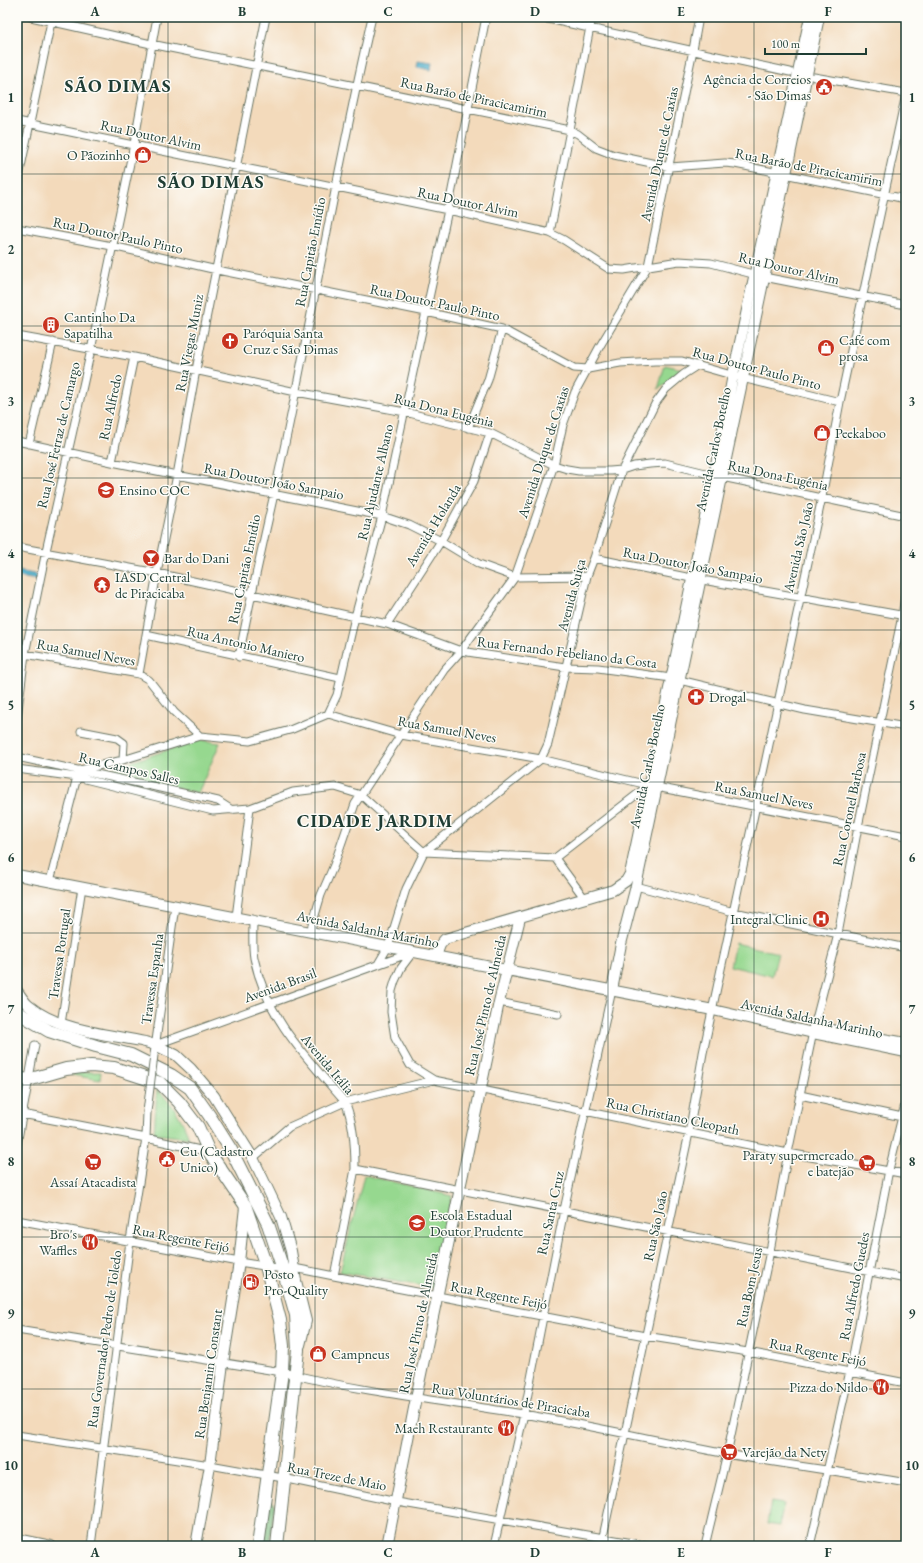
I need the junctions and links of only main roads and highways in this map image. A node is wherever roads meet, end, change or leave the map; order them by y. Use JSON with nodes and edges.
{"nodes":[{"id":1,"x":810,"y":17,"type":"edge"},
{"id":2,"x":819,"y":17,"type":"edge"},
{"id":3,"x":781,"y":174,"type":"junction"},
{"id":4,"x":652,"y":786,"type":"junction"},
{"id":5,"x":631,"y":869,"type":"junction"},
{"id":6,"x":17,"y":875,"type":"edge"},
{"id":7,"x":620,"y":886,"type":"junction"},
{"id":8,"x":635,"y":891,"type":"junction"},
{"id":9,"x":520,"y":918,"type":"junction"},
{"id":10,"x":436,"y":956,"type":"junction"},
{"id":11,"x":507,"y":970,"type":"junction"},
{"id":12,"x":612,"y":990,"type":"junction"},
{"id":13,"x":17,"y":991,"type":"edge"},
{"id":14,"x":17,"y":1012,"type":"edge"},
{"id":15,"x":814,"y":1030,"type":"junction"},
{"id":16,"x":906,"y":1043,"type":"edge"},
{"id":17,"x":906,"y":1052,"type":"edge"},
{"id":18,"x":23,"y":1079,"type":"edge"},
{"id":19,"x":245,"y":1205,"type":"junction"},
{"id":20,"x":289,"y":1268,"type":"junction"},
{"id":21,"x":17,"y":1539,"type":"edge"},
{"id":22,"x":51,"y":1546,"type":"edge"},
{"id":23,"x":196,"y":1546,"type":"edge"},
{"id":24,"x":258,"y":1546,"type":"edge"},
{"id":25,"x":277,"y":1546,"type":"edge"},
{"id":26,"x":387,"y":1546,"type":"edge"}],
"edges":[{"from":1,"to":3,"type":"main road","name":"Avenida Carlos Botelho"},
{"from":2,"to":3,"type":"main road","name":"Avenida Carlos Botelho"},
{"from":3,"to":4,"type":"main road","name":"Avenida Carlos Botelho"},
{"from":4,"to":5,"type":"main road","name":"Avenida Carlos Botelho"},
{"from":4,"to":8,"type":"main road","name":"Avenida Carlos Botelho"},
{"from":5,"to":7,"type":"main road"},
{"from":5,"to":8,"type":"main road"},
{"from":6,"to":10,"type":"main road","name":"Avenida Saldanha Marinho"},
{"from":7,"to":8,"type":"main road"},
{"from":7,"to":9,"type":"main road"},
{"from":8,"to":12,"type":"main road","name":"Rua Santa Cruz"},
{"from":9,"to":10,"type":"main road"},
{"from":9,"to":11,"type":"main road","name":"Rua José Pinto de Almeida"},
{"from":10,"to":11,"type":"main road","name":"Avenida Saldanha Marinho"},
{"from":11,"to":12,"type":"main road","name":"Avenida Saldanha Marinho"},
{"from":11,"to":26,"type":"main road","name":"Rua José Pinto de Almeida"},
{"from":12,"to":15,"type":"main road","name":"Avenida Saldanha Marinho"},
{"from":13,"to":20,"type":"main road"},
{"from":14,"to":20,"type":"main road"},
{"from":15,"to":16,"type":"main road","name":"Avenida Saldanha Marinho"},
{"from":15,"to":17,"type":"main road","name":"Avenida Saldanha Marinho"},
{"from":18,"to":19,"type":"main road"},
{"from":19,"to":23,"type":"main road","name":"Rua Benjamin Constant"},
{"from":19,"to":24,"type":"main road"},
{"from":20,"to":25,"type":"main road"},
{"from":21,"to":22,"type":"main road"}]}
